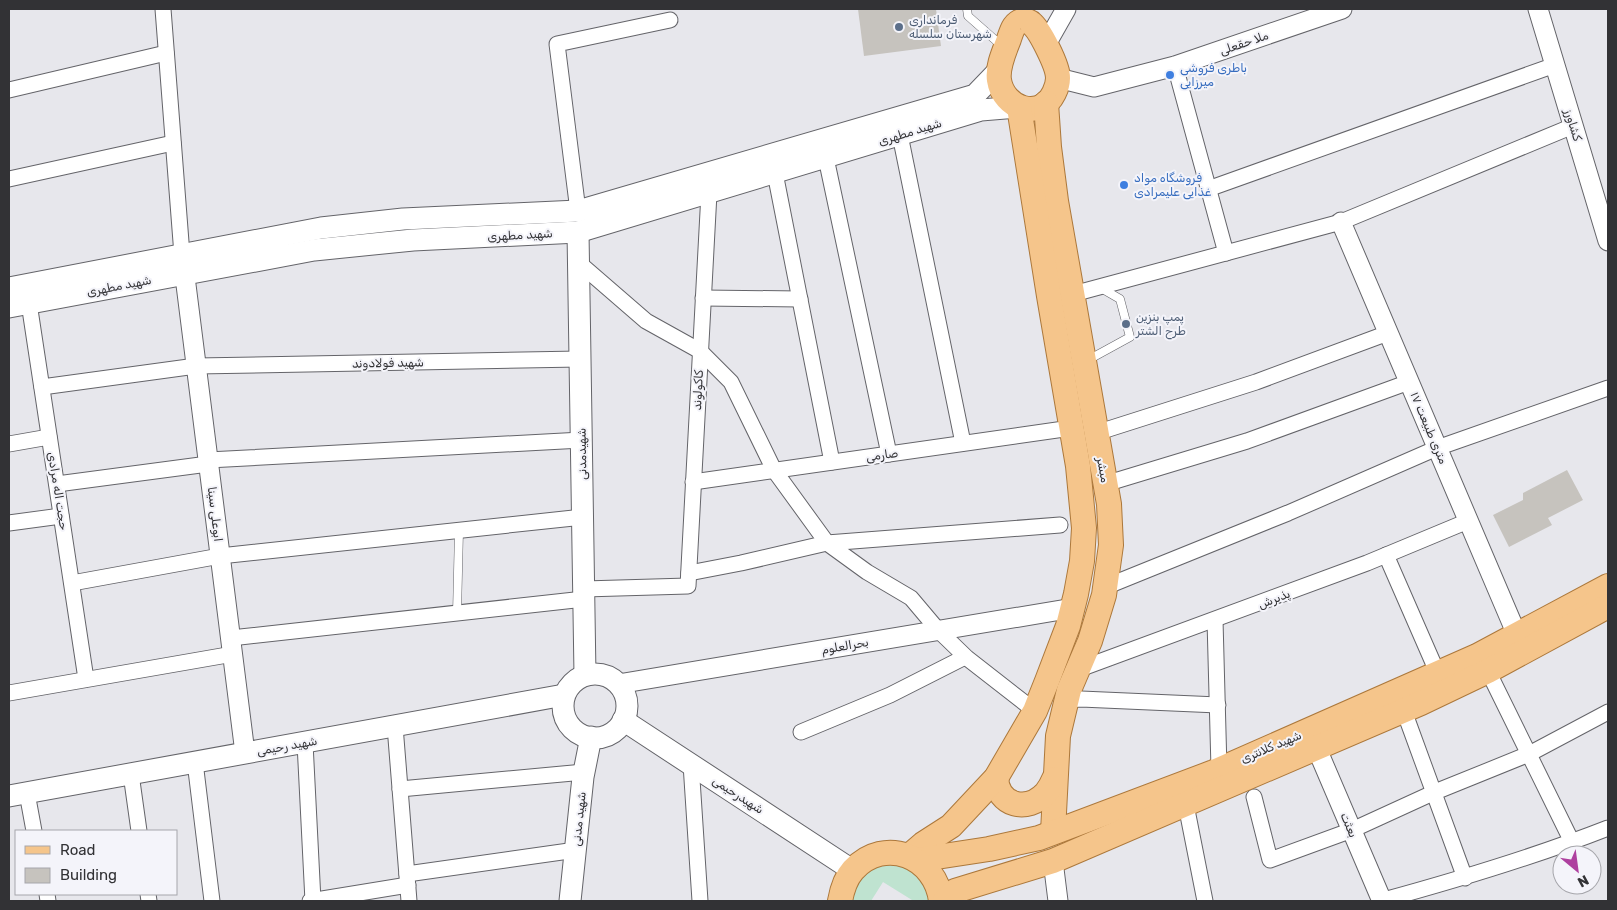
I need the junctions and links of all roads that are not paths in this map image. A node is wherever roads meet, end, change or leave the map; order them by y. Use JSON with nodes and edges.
{"nodes":[{"id":1,"x":163,"y":9,"type":"edge"},
{"id":2,"x":967,"y":9,"type":"edge"},
{"id":3,"x":1007,"y":9,"type":"edge"},
{"id":4,"x":1038,"y":9,"type":"edge"},
{"id":5,"x":1066,"y":9,"type":"edge"},
{"id":6,"x":1342,"y":9,"type":"edge"},
{"id":7,"x":1538,"y":9,"type":"edge"},
{"id":8,"x":670,"y":20,"type":"dead end"},
{"id":9,"x":1044,"y":42,"type":"junction"},
{"id":10,"x":166,"y":53,"type":"junction"},
{"id":11,"x":1002,"y":59,"type":"junction"},
{"id":12,"x":1555,"y":65,"type":"junction"},
{"id":13,"x":1175,"y":66,"type":"junction"},
{"id":14,"x":1058,"y":78,"type":"junction"},
{"id":15,"x":9,"y":90,"type":"edge"},
{"id":16,"x":1046,"y":103,"type":"junction"},
{"id":17,"x":1018,"y":107,"type":"junction"},
{"id":18,"x":1573,"y":126,"type":"junction"},
{"id":19,"x":900,"y":135,"type":"junction"},
{"id":20,"x":173,"y":143,"type":"junction"},
{"id":21,"x":826,"y":158,"type":"junction"},
{"id":22,"x":775,"y":174,"type":"junction"},
{"id":23,"x":9,"y":179,"type":"edge"},
{"id":24,"x":1208,"y":189,"type":"junction"},
{"id":25,"x":708,"y":193,"type":"junction"},
{"id":26,"x":578,"y":211,"type":"junction"},
{"id":27,"x":1341,"y":222,"type":"junction"},
{"id":28,"x":578,"y":232,"type":"junction"},
{"id":29,"x":1608,"y":241,"type":"edge"},
{"id":30,"x":1226,"y":253,"type":"junction"},
{"id":31,"x":579,"y":263,"type":"junction"},
{"id":32,"x":183,"y":264,"type":"junction"},
{"id":33,"x":1099,"y":287,"type":"junction"},
{"id":34,"x":9,"y":288,"type":"edge"},
{"id":35,"x":1073,"y":294,"type":"junction"},
{"id":36,"x":703,"y":298,"type":"junction"},
{"id":37,"x":800,"y":299,"type":"junction"},
{"id":38,"x":19,"y":305,"type":"edge"},
{"id":39,"x":1388,"y":333,"type":"junction"},
{"id":40,"x":700,"y":351,"type":"junction"},
{"id":41,"x":580,"y":359,"type":"junction"},
{"id":42,"x":1084,"y":362,"type":"junction"},
{"id":43,"x":196,"y":366,"type":"junction"},
{"id":44,"x":1409,"y":382,"type":"junction"},
{"id":45,"x":42,"y":388,"type":"junction"},
{"id":46,"x":1608,"y":388,"type":"edge"},
{"id":47,"x":1072,"y":428,"type":"junction"},
{"id":48,"x":1096,"y":433,"type":"junction"},
{"id":49,"x":49,"y":437,"type":"junction"},
{"id":50,"x":582,"y":440,"type":"junction"},
{"id":51,"x":963,"y":443,"type":"junction"},
{"id":52,"x":9,"y":444,"type":"edge"},
{"id":53,"x":1437,"y":448,"type":"junction"},
{"id":54,"x":889,"y":454,"type":"junction"},
{"id":55,"x":208,"y":462,"type":"junction"},
{"id":56,"x":832,"y":462,"type":"junction"},
{"id":57,"x":774,"y":470,"type":"junction"},
{"id":58,"x":693,"y":482,"type":"junction"},
{"id":59,"x":57,"y":484,"type":"junction"},
{"id":60,"x":1105,"y":484,"type":"junction"},
{"id":61,"x":61,"y":516,"type":"junction"},
{"id":62,"x":583,"y":517,"type":"junction"},
{"id":63,"x":1468,"y":521,"type":"junction"},
{"id":64,"x":9,"y":523,"type":"edge"},
{"id":65,"x":1060,"y":524,"type":"dead end"},
{"id":66,"x":459,"y":530,"type":"junction"},
{"id":67,"x":826,"y":543,"type":"junction"},
{"id":68,"x":1386,"y":555,"type":"junction"},
{"id":69,"x":220,"y":556,"type":"junction"},
{"id":70,"x":688,"y":579,"type":"junction"},
{"id":71,"x":72,"y":583,"type":"junction"},
{"id":72,"x":1105,"y":586,"type":"junction"},
{"id":73,"x":1608,"y":586,"type":"edge"},
{"id":74,"x":584,"y":594,"type":"junction"},
{"id":75,"x":1608,"y":606,"type":"edge"},
{"id":76,"x":1073,"y":608,"type":"junction"},
{"id":77,"x":457,"y":613,"type":"junction"},
{"id":78,"x":1215,"y":620,"type":"junction"},
{"id":79,"x":938,"y":630,"type":"junction"},
{"id":80,"x":1517,"y":635,"type":"junction"},
{"id":81,"x":232,"y":646,"type":"junction"},
{"id":82,"x":965,"y":657,"type":"junction"},
{"id":83,"x":1077,"y":670,"type":"junction"},
{"id":84,"x":1488,"y":670,"type":"junction"},
{"id":85,"x":1438,"y":674,"type":"junction"},
{"id":86,"x":586,"y":675,"type":"junction"},
{"id":87,"x":86,"y":680,"type":"junction"},
{"id":88,"x":618,"y":684,"type":"junction"},
{"id":89,"x":9,"y":693,"type":"edge"},
{"id":90,"x":564,"y":696,"type":"junction"},
{"id":91,"x":1066,"y":700,"type":"junction"},
{"id":92,"x":1218,"y":706,"type":"junction"},
{"id":93,"x":1036,"y":710,"type":"junction"},
{"id":94,"x":1404,"y":711,"type":"junction"},
{"id":95,"x":1608,"y":712,"type":"edge"},
{"id":96,"x":623,"y":720,"type":"junction"},
{"id":97,"x":395,"y":726,"type":"junction"},
{"id":98,"x":801,"y":732,"type":"dead end"},
{"id":99,"x":591,"y":737,"type":"junction"},
{"id":100,"x":305,"y":743,"type":"junction"},
{"id":101,"x":1317,"y":748,"type":"junction"},
{"id":102,"x":245,"y":753,"type":"junction"},
{"id":103,"x":1529,"y":754,"type":"junction"},
{"id":104,"x":195,"y":762,"type":"junction"},
{"id":105,"x":691,"y":764,"type":"junction"},
{"id":106,"x":1220,"y":769,"type":"junction"},
{"id":107,"x":584,"y":772,"type":"junction"},
{"id":108,"x":131,"y":774,"type":"junction"},
{"id":109,"x":996,"y":778,"type":"junction"},
{"id":110,"x":1054,"y":779,"type":"junction"},
{"id":111,"x":400,"y":789,"type":"junction"},
{"id":112,"x":1435,"y":792,"type":"junction"},
{"id":113,"x":14,"y":794,"type":"edge"},
{"id":114,"x":1254,"y":797,"type":"dead end"},
{"id":115,"x":1186,"y":805,"type":"junction"},
{"id":116,"x":1608,"y":828,"type":"edge"},
{"id":117,"x":33,"y":830,"type":"edge"},
{"id":118,"x":139,"y":830,"type":"edge"},
{"id":119,"x":1352,"y":830,"type":"junction"},
{"id":120,"x":1053,"y":832,"type":"junction"},
{"id":121,"x":1572,"y":842,"type":"junction"},
{"id":122,"x":576,"y":850,"type":"junction"},
{"id":123,"x":913,"y":858,"type":"junction"},
{"id":124,"x":1053,"y":861,"type":"junction"},
{"id":125,"x":852,"y":870,"type":"junction"},
{"id":126,"x":1465,"y":878,"type":"junction"},
{"id":127,"x":407,"y":880,"type":"junction"},
{"id":128,"x":318,"y":900,"type":"edge"},
{"id":129,"x":212,"y":901,"type":"edge"},
{"id":130,"x":409,"y":901,"type":"edge"},
{"id":131,"x":570,"y":901,"type":"edge"},
{"id":132,"x":700,"y":901,"type":"edge"},
{"id":133,"x":840,"y":901,"type":"edge"},
{"id":134,"x":943,"y":901,"type":"edge"},
{"id":135,"x":1058,"y":901,"type":"edge"},
{"id":136,"x":1205,"y":901,"type":"edge"},
{"id":137,"x":1381,"y":901,"type":"edge"}],
"edges":[{"from":1,"to":10,"type":"street"},
{"from":2,"to":11,"type":"lane"},
{"from":3,"to":11,"type":"main road"},
{"from":4,"to":9,"type":"main road"},
{"from":5,"to":9,"type":"street"},
{"from":6,"to":13,"type":"street","name":"ملا حقعلی"},
{"from":7,"to":12,"type":"street","name":"کشاورز"},
{"from":8,"to":26,"type":"street"},
{"from":9,"to":11,"type":"main road"},
{"from":9,"to":14,"type":"main road"},
{"from":10,"to":15,"type":"street"},
{"from":10,"to":20,"type":"street"},
{"from":11,"to":17,"type":"main road"},
{"from":11,"to":26,"type":"main road","name":"شهید مطهری"},
{"from":12,"to":18,"type":"street","name":"کشاورز"},
{"from":12,"to":24,"type":"street"},
{"from":13,"to":14,"type":"street","name":"ملا حقعلی"},
{"from":13,"to":24,"type":"street"},
{"from":14,"to":16,"type":"main road"},
{"from":16,"to":17,"type":"main road"},
{"from":16,"to":35,"type":"main road","name":"مبشر"},
{"from":17,"to":19,"type":"main road","name":"شهید مطهری"},
{"from":17,"to":47,"type":"main road"},
{"from":18,"to":27,"type":"street"},
{"from":18,"to":29,"type":"street","name":"کشاورز"},
{"from":19,"to":21,"type":"main road","name":"شهید مطهری"},
{"from":19,"to":51,"type":"street"},
{"from":20,"to":23,"type":"street"},
{"from":20,"to":32,"type":"street"},
{"from":21,"to":22,"type":"main road","name":"شهید مطهری"},
{"from":21,"to":54,"type":"street"},
{"from":22,"to":25,"type":"main road","name":"شهید مطهری"},
{"from":22,"to":37,"type":"street"},
{"from":24,"to":30,"type":"street"},
{"from":25,"to":28,"type":"main road","name":"شهید مطهری"},
{"from":25,"to":36,"type":"street","name":"کاکولوند"},
{"from":26,"to":28,"type":"street"},
{"from":26,"to":32,"type":"main road","name":"شهید مطهری"},
{"from":27,"to":30,"type":"street"},
{"from":27,"to":39,"type":"street","name":"۱۷ متری طبیعت"},
{"from":28,"to":31,"type":"main road","name":"شهیدمدنی"},
{"from":28,"to":32,"type":"main road","name":"شهید مطهری"},
{"from":30,"to":33,"type":"street"},
{"from":31,"to":40,"type":"street"},
{"from":31,"to":41,"type":"main road","name":"شهیدمدنی"},
{"from":32,"to":34,"type":"main road","name":"شهید مطهری"},
{"from":32,"to":38,"type":"main road","name":"شهید مطهری"},
{"from":32,"to":43,"type":"street","name":"ابوعلی سینا"},
{"from":33,"to":35,"type":"street"},
{"from":33,"to":42,"type":"lane"},
{"from":35,"to":42,"type":"main road","name":"مبشر"},
{"from":36,"to":37,"type":"street"},
{"from":36,"to":40,"type":"street","name":"کاکولوند"},
{"from":37,"to":56,"type":"street"},
{"from":38,"to":45,"type":"street","name":"حجت اله مرادی"},
{"from":39,"to":44,"type":"street","name":"۱۷ متری طبیعت"},
{"from":39,"to":48,"type":"street"},
{"from":40,"to":57,"type":"street"},
{"from":40,"to":58,"type":"street","name":"کاکولوند"},
{"from":41,"to":43,"type":"street","name":"شهید فولادوند"},
{"from":41,"to":50,"type":"main road","name":"شهیدمدنی"},
{"from":42,"to":48,"type":"main road","name":"مبشر"},
{"from":43,"to":45,"type":"street","name":"شهید فولادوند"},
{"from":43,"to":55,"type":"street","name":"ابوعلی سینا"},
{"from":44,"to":53,"type":"street","name":"۱۷ متری طبیعت"},
{"from":44,"to":60,"type":"street"},
{"from":45,"to":49,"type":"street","name":"حجت اله مرادی"},
{"from":46,"to":53,"type":"street"},
{"from":47,"to":51,"type":"street","name":"صارمی"},
{"from":47,"to":76,"type":"main road"},
{"from":48,"to":60,"type":"main road","name":"مبشر"},
{"from":49,"to":52,"type":"street"},
{"from":49,"to":59,"type":"street","name":"حجت اله مرادی"},
{"from":50,"to":55,"type":"street"},
{"from":50,"to":62,"type":"main road","name":"شهیدمدنی"},
{"from":51,"to":54,"type":"street","name":"صارمی"},
{"from":53,"to":63,"type":"street","name":"۱۷ متری طبیعت"},
{"from":53,"to":72,"type":"street"},
{"from":54,"to":56,"type":"street","name":"صارمی"},
{"from":55,"to":59,"type":"street"},
{"from":55,"to":69,"type":"street","name":"ابوعلی سینا"},
{"from":56,"to":57,"type":"street","name":"صارمی"},
{"from":57,"to":58,"type":"street","name":"صارمی"},
{"from":57,"to":67,"type":"street"},
{"from":58,"to":70,"type":"street","name":"کاکولوند"},
{"from":59,"to":61,"type":"street","name":"حجت اله مرادی"},
{"from":60,"to":72,"type":"main road","name":"مبشر"},
{"from":61,"to":64,"type":"street"},
{"from":61,"to":71,"type":"street","name":"حجت اله مرادی"},
{"from":62,"to":66,"type":"street"},
{"from":62,"to":74,"type":"main road","name":"شهیدمدنی"},
{"from":63,"to":68,"type":"street","name":"پذیرش"},
{"from":63,"to":80,"type":"street","name":"۱۷ متری طبیعت"},
{"from":65,"to":67,"type":"street"},
{"from":66,"to":69,"type":"street"},
{"from":66,"to":77,"type":"lane"},
{"from":67,"to":70,"type":"street"},
{"from":67,"to":79,"type":"street"},
{"from":68,"to":78,"type":"street","name":"پذیرش"},
{"from":68,"to":85,"type":"street"},
{"from":69,"to":71,"type":"street"},
{"from":69,"to":81,"type":"street","name":"ابوعلی سینا"},
{"from":70,"to":74,"type":"street"},
{"from":71,"to":87,"type":"street","name":"حجت اله مرادی"},
{"from":72,"to":83,"type":"main road","name":"مبشر"},
{"from":73,"to":80,"type":"main road","name":"شهید کلانتری"},
{"from":74,"to":77,"type":"street"},
{"from":74,"to":86,"type":"main road","name":"شهیدمدنی"},
{"from":75,"to":84,"type":"main road","name":"شهید کلانتری"},
{"from":76,"to":79,"type":"street","name":"بحرالعلوم"},
{"from":76,"to":93,"type":"main road"},
{"from":77,"to":81,"type":"street"},
{"from":78,"to":83,"type":"street","name":"پذیرش"},
{"from":78,"to":92,"type":"street"},
{"from":79,"to":82,"type":"street"},
{"from":79,"to":88,"type":"street","name":"بحرالعلوم"},
{"from":80,"to":85,"type":"main road","name":"شهید کلانتری"},
{"from":81,"to":87,"type":"street"},
{"from":81,"to":102,"type":"street","name":"ابوعلی سینا"},
{"from":82,"to":93,"type":"street"},
{"from":82,"to":98,"type":"street"},
{"from":83,"to":91,"type":"main road","name":"مبشر"},
{"from":84,"to":94,"type":"main road","name":"شهید کلانتری"},
{"from":84,"to":103,"type":"street"},
{"from":85,"to":106,"type":"main road","name":"شهید کلانتری"},
{"from":86,"to":88,"type":"main road"},
{"from":86,"to":90,"type":"main road"},
{"from":87,"to":89,"type":"street"},
{"from":88,"to":96,"type":"main road"},
{"from":90,"to":97,"type":"main road","name":"شهید رحیمی"},
{"from":90,"to":99,"type":"main road"},
{"from":91,"to":92,"type":"street"},
{"from":91,"to":110,"type":"main road","name":"مبشر"},
{"from":92,"to":106,"type":"street"},
{"from":93,"to":109,"type":"main road"},
{"from":94,"to":101,"type":"main road","name":"شهید کلانتری"},
{"from":94,"to":112,"type":"street"},
{"from":95,"to":103,"type":"street"},
{"from":96,"to":99,"type":"main road"},
{"from":96,"to":105,"type":"main road","name":"شهیدرحیمی"},
{"from":97,"to":100,"type":"main road","name":"شهید رحیمی"},
{"from":97,"to":111,"type":"street"},
{"from":99,"to":107,"type":"main road","name":"شهید مدنی"},
{"from":100,"to":102,"type":"main road","name":"شهید رحیمی"},
{"from":100,"to":128,"type":"street"},
{"from":101,"to":115,"type":"main road","name":"شهید کلانتری"},
{"from":101,"to":119,"type":"street","name":"بعثت"},
{"from":102,"to":104,"type":"main road","name":"شهید رحیمی"},
{"from":103,"to":112,"type":"street"},
{"from":103,"to":121,"type":"street"},
{"from":104,"to":108,"type":"main road","name":"شهید رحیمی"},
{"from":104,"to":129,"type":"street"},
{"from":105,"to":125,"type":"main road","name":"شهیدرحیمی"},
{"from":105,"to":132,"type":"street"},
{"from":106,"to":120,"type":"main road","name":"شهید کلانتری"},
{"from":107,"to":111,"type":"street"},
{"from":107,"to":122,"type":"main road","name":"شهید مدنی"},
{"from":108,"to":113,"type":"main road","name":"شهید رحیمی"},
{"from":108,"to":118,"type":"street"},
{"from":109,"to":110,"type":"main road"},
{"from":109,"to":123,"type":"main road"},
{"from":110,"to":120,"type":"main road","name":"مبشر"},
{"from":111,"to":127,"type":"street"},
{"from":112,"to":119,"type":"street"},
{"from":112,"to":126,"type":"street"},
{"from":113,"to":117,"type":"street"},
{"from":114,"to":119,"type":"street"},
{"from":115,"to":124,"type":"main road","name":"شهید کلانتری"},
{"from":115,"to":136,"type":"street"},
{"from":116,"to":121,"type":"street"},
{"from":119,"to":137,"type":"street","name":"بعثت"},
{"from":120,"to":123,"type":"main road","name":"شهید کلانتری"},
{"from":121,"to":126,"type":"street"},
{"from":122,"to":127,"type":"street"},
{"from":122,"to":131,"type":"main road","name":"شهید مدنی"},
{"from":123,"to":125,"type":"main road","name":"شهید کلانتری"},
{"from":123,"to":134,"type":"main road"},
{"from":124,"to":134,"type":"main road","name":"شهید کلانتری"},
{"from":124,"to":135,"type":"street"},
{"from":125,"to":133,"type":"main road"},
{"from":126,"to":137,"type":"street"},
{"from":127,"to":128,"type":"street"},
{"from":127,"to":130,"type":"street"}]}
